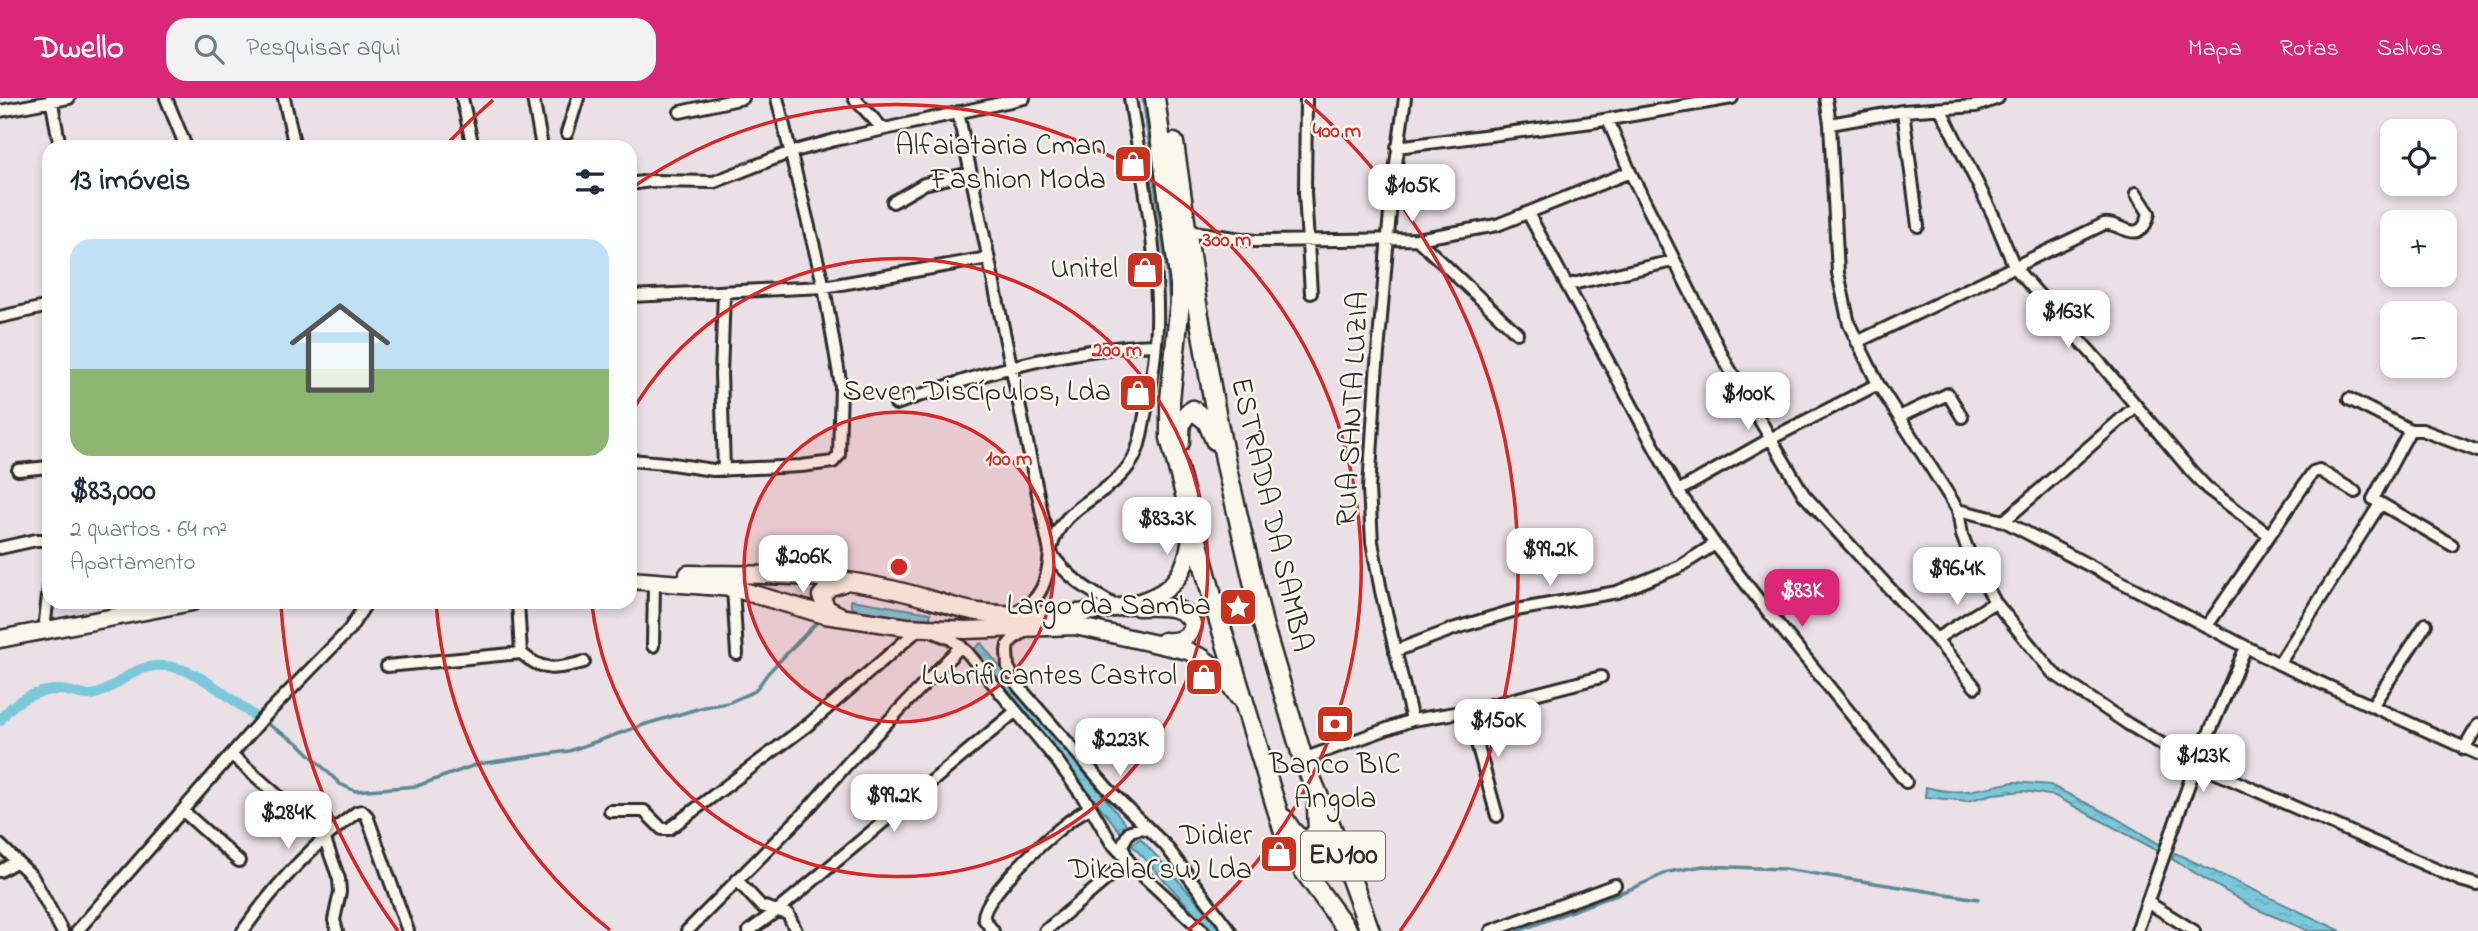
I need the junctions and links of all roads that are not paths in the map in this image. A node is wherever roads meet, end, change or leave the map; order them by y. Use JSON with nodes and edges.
{"nodes":[{"id":1,"x":69,"y":98,"type":"edge"},
{"id":2,"x":166,"y":98,"type":"edge"},
{"id":3,"x":284,"y":98,"type":"edge"},
{"id":4,"x":462,"y":98,"type":"edge"},
{"id":5,"x":533,"y":98,"type":"edge"},
{"id":6,"x":578,"y":98,"type":"edge"},
{"id":7,"x":743,"y":98,"type":"edge"},
{"id":8,"x":777,"y":98,"type":"edge"},
{"id":9,"x":854,"y":98,"type":"edge"},
{"id":10,"x":1024,"y":98,"type":"edge"},
{"id":11,"x":1130,"y":98,"type":"edge"},
{"id":12,"x":1155,"y":98,"type":"edge"},
{"id":13,"x":1167,"y":98,"type":"edge"},
{"id":14,"x":1306,"y":98,"type":"edge"},
{"id":15,"x":1405,"y":98,"type":"edge"},
{"id":16,"x":1732,"y":98,"type":"edge"},
{"id":17,"x":1826,"y":98,"type":"edge"},
{"id":18,"x":1998,"y":98,"type":"edge"},
{"id":19,"x":52,"y":100,"type":"edge"},
{"id":20,"x":1953,"y":103,"type":"edge"},
{"id":21,"x":963,"y":106,"type":"edge"},
{"id":22,"x":1941,"y":110,"type":"junction"},
{"id":23,"x":0,"y":111,"type":"edge"},
{"id":24,"x":1903,"y":111,"type":"junction"},
{"id":25,"x":680,"y":112,"type":"dead end"},
{"id":26,"x":1608,"y":120,"type":"junction"},
{"id":27,"x":1829,"y":124,"type":"junction"},
{"id":28,"x":883,"y":129,"type":"junction"},
{"id":29,"x":567,"y":133,"type":"dead end"},
{"id":30,"x":59,"y":140,"type":"edge"},
{"id":31,"x":183,"y":140,"type":"edge"},
{"id":32,"x":293,"y":140,"type":"edge"},
{"id":33,"x":471,"y":140,"type":"edge"},
{"id":34,"x":541,"y":140,"type":"edge"},
{"id":35,"x":1397,"y":147,"type":"junction"},
{"id":36,"x":791,"y":152,"type":"junction"},
{"id":37,"x":1630,"y":172,"type":"junction"},
{"id":38,"x":970,"y":173,"type":"junction"},
{"id":39,"x":637,"y":183,"type":"edge"},
{"id":40,"x":2136,"y":193,"type":"dead end"},
{"id":41,"x":893,"y":202,"type":"dead end"},
{"id":42,"x":1528,"y":213,"type":"junction"},
{"id":43,"x":1919,"y":226,"type":"dead end"},
{"id":44,"x":1187,"y":231,"type":"junction"},
{"id":45,"x":1417,"y":239,"type":"junction"},
{"id":46,"x":1389,"y":240,"type":"junction"},
{"id":47,"x":1308,"y":241,"type":"junction"},
{"id":48,"x":988,"y":258,"type":"junction"},
{"id":49,"x":1673,"y":261,"type":"junction"},
{"id":50,"x":2015,"y":268,"type":"junction"},
{"id":51,"x":1568,"y":285,"type":"junction"},
{"id":52,"x":824,"y":287,"type":"junction"},
{"id":53,"x":724,"y":293,"type":"junction"},
{"id":54,"x":1311,"y":293,"type":"dead end"},
{"id":55,"x":637,"y":296,"type":"edge"},
{"id":56,"x":42,"y":308,"type":"edge"},
{"id":57,"x":0,"y":317,"type":"edge"},
{"id":58,"x":1517,"y":333,"type":"dead end"},
{"id":59,"x":1857,"y":342,"type":"junction"},
{"id":60,"x":1156,"y":345,"type":"junction"},
{"id":61,"x":1010,"y":368,"type":"junction"},
{"id":62,"x":1878,"y":384,"type":"junction"},
{"id":63,"x":2349,"y":399,"type":"dead end"},
{"id":64,"x":896,"y":404,"type":"dead end"},
{"id":65,"x":2136,"y":406,"type":"junction"},
{"id":66,"x":1899,"y":417,"type":"junction"},
{"id":67,"x":1962,"y":417,"type":"dead end"},
{"id":68,"x":2410,"y":430,"type":"junction"},
{"id":69,"x":1770,"y":439,"type":"junction"},
{"id":70,"x":2478,"y":451,"type":"edge"},
{"id":71,"x":637,"y":461,"type":"edge"},
{"id":72,"x":42,"y":468,"type":"edge"},
{"id":73,"x":1227,"y":469,"type":"junction"},
{"id":74,"x":724,"y":470,"type":"junction"},
{"id":75,"x":18,"y":471,"type":"dead end"},
{"id":76,"x":1180,"y":479,"type":"junction"},
{"id":77,"x":1678,"y":491,"type":"junction"},
{"id":78,"x":2355,"y":492,"type":"dead end"},
{"id":79,"x":2380,"y":504,"type":"junction"},
{"id":80,"x":1958,"y":510,"type":"junction"},
{"id":81,"x":2004,"y":521,"type":"junction"},
{"id":82,"x":1192,"y":524,"type":"junction"},
{"id":83,"x":2269,"y":535,"type":"junction"},
{"id":84,"x":42,"y":540,"type":"edge"},
{"id":85,"x":1715,"y":544,"type":"junction"},
{"id":86,"x":2452,"y":545,"type":"dead end"},
{"id":87,"x":0,"y":548,"type":"edge"},
{"id":88,"x":1051,"y":552,"type":"junction"},
{"id":89,"x":637,"y":573,"type":"edge"},
{"id":90,"x":637,"y":580,"type":"edge"},
{"id":91,"x":654,"y":581,"type":"junction"},
{"id":92,"x":867,"y":584,"type":"junction"},
{"id":93,"x":733,"y":588,"type":"junction"},
{"id":94,"x":1995,"y":602,"type":"junction"},
{"id":95,"x":1118,"y":607,"type":"junction"},
{"id":96,"x":47,"y":609,"type":"edge"},
{"id":97,"x":108,"y":609,"type":"edge"},
{"id":98,"x":156,"y":609,"type":"edge"},
{"id":99,"x":362,"y":609,"type":"edge"},
{"id":100,"x":518,"y":609,"type":"edge"},
{"id":101,"x":990,"y":613,"type":"junction"},
{"id":102,"x":863,"y":620,"type":"junction"},
{"id":103,"x":46,"y":621,"type":"junction"},
{"id":104,"x":2426,"y":624,"type":"dead end"},
{"id":105,"x":1042,"y":626,"type":"junction"},
{"id":106,"x":2207,"y":626,"type":"junction"},
{"id":107,"x":913,"y":628,"type":"junction"},
{"id":108,"x":0,"y":630,"type":"edge"},
{"id":109,"x":1127,"y":636,"type":"junction"},
{"id":110,"x":0,"y":639,"type":"edge"},
{"id":111,"x":1936,"y":639,"type":"junction"},
{"id":112,"x":653,"y":646,"type":"dead end"},
{"id":113,"x":961,"y":646,"type":"junction"},
{"id":114,"x":2246,"y":647,"type":"junction"},
{"id":115,"x":1395,"y":651,"type":"junction"},
{"id":116,"x":521,"y":653,"type":"junction"},
{"id":117,"x":737,"y":654,"type":"dead end"},
{"id":118,"x":584,"y":662,"type":"dead end"},
{"id":119,"x":2279,"y":664,"type":"junction"},
{"id":120,"x":387,"y":666,"type":"dead end"},
{"id":121,"x":1601,"y":677,"type":"dead end"},
{"id":122,"x":1975,"y":687,"type":"dead end"},
{"id":123,"x":2372,"y":706,"type":"junction"},
{"id":124,"x":1468,"y":710,"type":"junction"},
{"id":125,"x":1016,"y":711,"type":"junction"},
{"id":126,"x":1245,"y":712,"type":"junction"},
{"id":127,"x":1412,"y":720,"type":"junction"},
{"id":128,"x":2478,"y":725,"type":"edge"},
{"id":129,"x":2464,"y":749,"type":"junction"},
{"id":130,"x":2478,"y":754,"type":"edge"},
{"id":131,"x":232,"y":755,"type":"junction"},
{"id":132,"x":1303,"y":759,"type":"junction"},
{"id":133,"x":2196,"y":764,"type":"junction"},
{"id":134,"x":1906,"y":782,"type":"dead end"},
{"id":135,"x":1312,"y":783,"type":"junction"},
{"id":136,"x":1272,"y":800,"type":"junction"},
{"id":137,"x":1091,"y":808,"type":"junction"},
{"id":138,"x":183,"y":811,"type":"junction"},
{"id":139,"x":610,"y":811,"type":"dead end"},
{"id":140,"x":1497,"y":816,"type":"dead end"},
{"id":141,"x":1155,"y":833,"type":"junction"},
{"id":142,"x":324,"y":837,"type":"junction"},
{"id":143,"x":0,"y":845,"type":"edge"},
{"id":144,"x":17,"y":861,"type":"junction"},
{"id":145,"x":239,"y":861,"type":"dead end"},
{"id":146,"x":1128,"y":861,"type":"junction"},
{"id":147,"x":0,"y":871,"type":"edge"},
{"id":148,"x":737,"y":880,"type":"junction"},
{"id":149,"x":1615,"y":885,"type":"dead end"},
{"id":150,"x":2478,"y":885,"type":"edge"},
{"id":151,"x":2149,"y":903,"type":"junction"},
{"id":152,"x":778,"y":910,"type":"junction"},
{"id":153,"x":62,"y":931,"type":"edge"},
{"id":154,"x":76,"y":931,"type":"edge"},
{"id":155,"x":243,"y":931,"type":"edge"},
{"id":156,"x":337,"y":931,"type":"edge"},
{"id":157,"x":408,"y":931,"type":"edge"},
{"id":158,"x":687,"y":931,"type":"edge"},
{"id":159,"x":749,"y":931,"type":"edge"},
{"id":160,"x":796,"y":931,"type":"edge"},
{"id":161,"x":993,"y":931,"type":"edge"},
{"id":162,"x":1045,"y":931,"type":"edge"},
{"id":163,"x":1203,"y":931,"type":"edge"},
{"id":164,"x":1230,"y":931,"type":"edge"},
{"id":165,"x":1348,"y":931,"type":"edge"},
{"id":166,"x":1370,"y":931,"type":"edge"},
{"id":167,"x":1490,"y":931,"type":"edge"},
{"id":168,"x":2137,"y":931,"type":"edge"},
{"id":169,"x":2194,"y":931,"type":"edge"}],
"edges":[{"from":1,"to":19,"type":"street"},
{"from":2,"to":31,"type":"street"},
{"from":3,"to":32,"type":"street"},
{"from":4,"to":33,"type":"street"},
{"from":5,"to":34,"type":"street"},
{"from":6,"to":29,"type":"street"},
{"from":7,"to":25,"type":"street"},
{"from":8,"to":36,"type":"street"},
{"from":9,"to":28,"type":"street"},
{"from":10,"to":21,"type":"street"},
{"from":11,"to":60,"type":"street"},
{"from":12,"to":76,"type":"main road","number":"EN100"},
{"from":13,"to":44,"type":"main road","name":"ESTRADA DA SAMBA","number":"EN100"},
{"from":14,"to":47,"type":"street"},
{"from":15,"to":35,"type":"street","name":"RUA SANTA LUZIA"},
{"from":16,"to":26,"type":"street"},
{"from":17,"to":27,"type":"street"},
{"from":18,"to":20,"type":"street"},
{"from":19,"to":23,"type":"street"},
{"from":19,"to":30,"type":"street"},
{"from":20,"to":22,"type":"street"},
{"from":21,"to":28,"type":"street"},
{"from":21,"to":38,"type":"street"},
{"from":22,"to":24,"type":"street"},
{"from":22,"to":50,"type":"street"},
{"from":24,"to":27,"type":"street"},
{"from":24,"to":43,"type":"street"},
{"from":26,"to":35,"type":"street"},
{"from":26,"to":37,"type":"street"},
{"from":27,"to":59,"type":"street"},
{"from":28,"to":36,"type":"street"},
{"from":35,"to":46,"type":"street","name":"RUA SANTA LUZIA"},
{"from":36,"to":39,"type":"street"},
{"from":36,"to":52,"type":"street"},
{"from":37,"to":42,"type":"street"},
{"from":37,"to":49,"type":"street"},
{"from":38,"to":41,"type":"street"},
{"from":38,"to":48,"type":"street"},
{"from":40,"to":50,"type":"street"},
{"from":42,"to":45,"type":"street"},
{"from":42,"to":51,"type":"street"},
{"from":44,"to":47,"type":"street"},
{"from":44,"to":73,"type":"main road","name":"ESTRADA DA SAMBA","number":"EN100"},
{"from":45,"to":46,"type":"street"},
{"from":45,"to":58,"type":"street"},
{"from":46,"to":47,"type":"street"},
{"from":46,"to":115,"type":"street","name":"RUA SANTA LUZIA"},
{"from":47,"to":54,"type":"street"},
{"from":48,"to":52,"type":"street"},
{"from":48,"to":61,"type":"street"},
{"from":49,"to":51,"type":"street"},
{"from":49,"to":69,"type":"street"},
{"from":50,"to":59,"type":"street"},
{"from":50,"to":65,"type":"street"},
{"from":51,"to":77,"type":"street"},
{"from":52,"to":53,"type":"street"},
{"from":52,"to":74,"type":"street"},
{"from":53,"to":55,"type":"street"},
{"from":53,"to":74,"type":"street"},
{"from":56,"to":57,"type":"street"},
{"from":59,"to":62,"type":"street"},
{"from":60,"to":61,"type":"street"},
{"from":60,"to":88,"type":"street"},
{"from":61,"to":64,"type":"street"},
{"from":61,"to":88,"type":"street"},
{"from":62,"to":66,"type":"street"},
{"from":62,"to":69,"type":"street"},
{"from":63,"to":68,"type":"street"},
{"from":65,"to":81,"type":"street"},
{"from":65,"to":83,"type":"street"},
{"from":66,"to":67,"type":"street"},
{"from":66,"to":80,"type":"street"},
{"from":68,"to":70,"type":"street"},
{"from":68,"to":79,"type":"street"},
{"from":69,"to":77,"type":"street"},
{"from":69,"to":111,"type":"street"},
{"from":71,"to":74,"type":"street"},
{"from":72,"to":75,"type":"street"},
{"from":73,"to":76,"type":"main road"},
{"from":73,"to":132,"type":"main road","name":"ESTRADA DA SAMBA","number":"EN100"},
{"from":76,"to":82,"type":"main road","number":"EN100"},
{"from":77,"to":85,"type":"street"},
{"from":78,"to":83,"type":"street"},
{"from":79,"to":86,"type":"street"},
{"from":79,"to":119,"type":"street"},
{"from":80,"to":81,"type":"street"},
{"from":80,"to":94,"type":"street"},
{"from":81,"to":106,"type":"street"},
{"from":82,"to":95,"type":"main road"},
{"from":82,"to":126,"type":"main road","number":"EN100"},
{"from":83,"to":106,"type":"street"},
{"from":84,"to":87,"type":"street"},
{"from":85,"to":115,"type":"street"},
{"from":85,"to":134,"type":"street"},
{"from":88,"to":95,"type":"street"},
{"from":88,"to":101,"type":"street"},
{"from":89,"to":92,"type":"main road"},
{"from":90,"to":91,"type":"main road"},
{"from":91,"to":93,"type":"main road"},
{"from":91,"to":112,"type":"street"},
{"from":92,"to":101,"type":"main road"},
{"from":92,"to":102,"type":"main road"},
{"from":93,"to":102,"type":"main road"},
{"from":93,"to":117,"type":"street"},
{"from":94,"to":111,"type":"street"},
{"from":94,"to":133,"type":"street"},
{"from":95,"to":101,"type":"main road"},
{"from":95,"to":109,"type":"main road"},
{"from":96,"to":103,"type":"street"},
{"from":97,"to":103,"type":"main road"},
{"from":98,"to":110,"type":"main road"},
{"from":99,"to":131,"type":"street"},
{"from":100,"to":116,"type":"street"},
{"from":102,"to":107,"type":"main road"},
{"from":103,"to":108,"type":"main road"},
{"from":104,"to":123,"type":"street"},
{"from":105,"to":107,"type":"main road"},
{"from":105,"to":109,"type":"main road"},
{"from":105,"to":141,"type":"street"},
{"from":106,"to":114,"type":"street"},
{"from":107,"to":113,"type":"street"},
{"from":107,"to":139,"type":"street"},
{"from":109,"to":126,"type":"main road"},
{"from":111,"to":122,"type":"street"},
{"from":113,"to":125,"type":"street"},
{"from":113,"to":148,"type":"street"},
{"from":114,"to":119,"type":"street"},
{"from":114,"to":133,"type":"street"},
{"from":115,"to":127,"type":"street","name":"RUA SANTA LUZIA"},
{"from":116,"to":118,"type":"street"},
{"from":116,"to":120,"type":"street"},
{"from":119,"to":123,"type":"street"},
{"from":121,"to":124,"type":"street"},
{"from":123,"to":129,"type":"street"},
{"from":124,"to":127,"type":"street"},
{"from":124,"to":140,"type":"street"},
{"from":125,"to":137,"type":"street"},
{"from":125,"to":152,"type":"street"},
{"from":126,"to":136,"type":"main road","number":"EN100"},
{"from":127,"to":132,"type":"street"},
{"from":128,"to":129,"type":"street"},
{"from":129,"to":130,"type":"street"},
{"from":131,"to":138,"type":"street"},
{"from":131,"to":142,"type":"street"},
{"from":132,"to":135,"type":"main road","name":"ESTRADA DA SAMBA","number":"EN100"},
{"from":133,"to":150,"type":"street"},
{"from":133,"to":151,"type":"street"},
{"from":135,"to":136,"type":"main road"},
{"from":135,"to":166,"type":"main road","name":"ESTRADA DA SAMBA","number":"EN100"},
{"from":136,"to":165,"type":"main road","number":"EN100"},
{"from":137,"to":146,"type":"street"},
{"from":137,"to":161,"type":"street"},
{"from":138,"to":145,"type":"street"},
{"from":138,"to":154,"type":"street"},
{"from":141,"to":146,"type":"street"},
{"from":141,"to":164,"type":"street"},
{"from":142,"to":155,"type":"street"},
{"from":142,"to":156,"type":"street"},
{"from":142,"to":157,"type":"street"},
{"from":143,"to":144,"type":"street"},
{"from":144,"to":147,"type":"street"},
{"from":144,"to":153,"type":"street"},
{"from":146,"to":162,"type":"street"},
{"from":146,"to":163,"type":"street"},
{"from":148,"to":152,"type":"street"},
{"from":148,"to":158,"type":"street"},
{"from":149,"to":167,"type":"street"},
{"from":151,"to":168,"type":"street"},
{"from":151,"to":169,"type":"street"},
{"from":152,"to":159,"type":"street"},
{"from":152,"to":160,"type":"street"}]}
